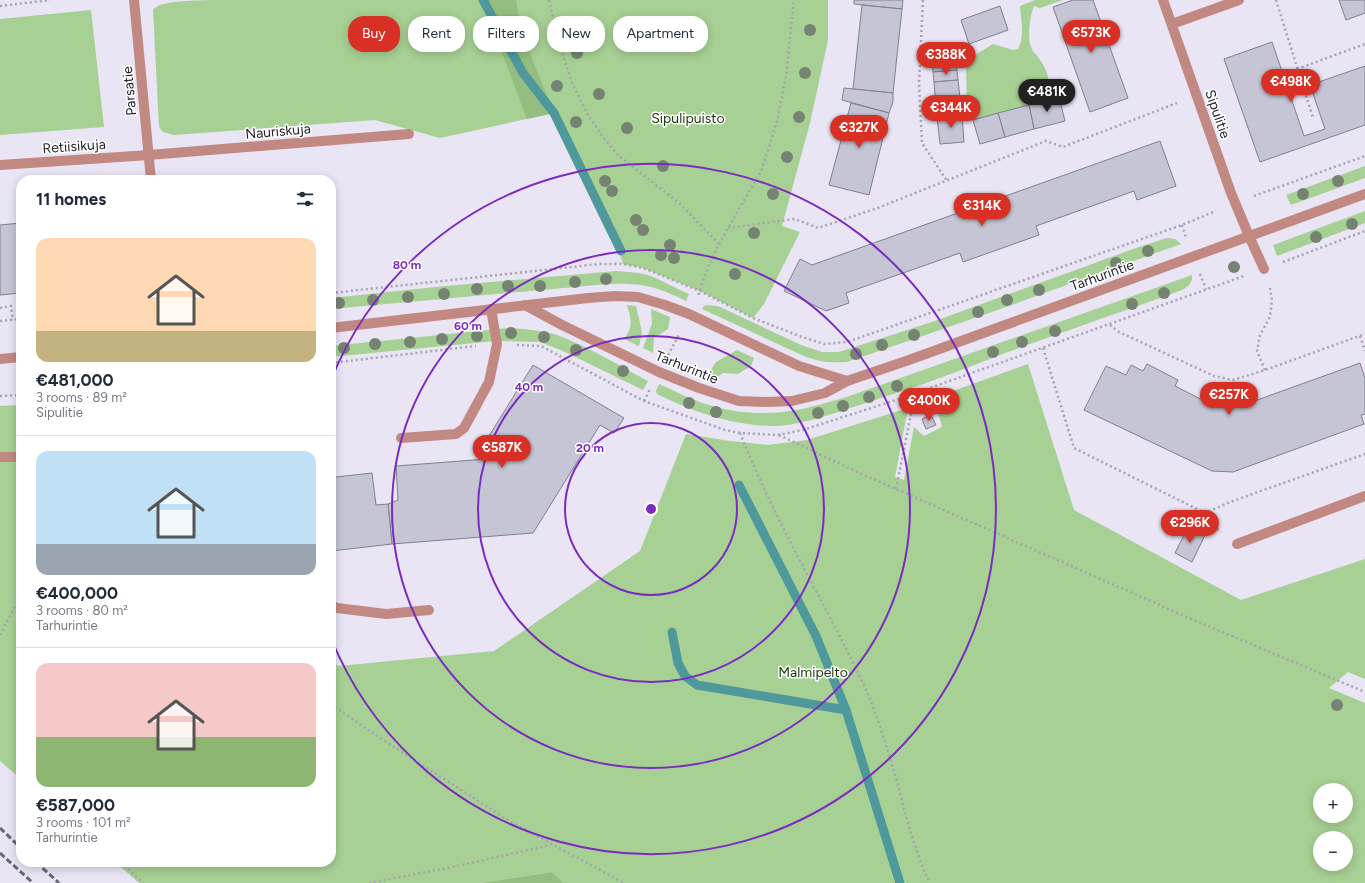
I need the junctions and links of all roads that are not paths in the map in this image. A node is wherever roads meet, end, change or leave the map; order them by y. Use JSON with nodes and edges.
{"nodes":[{"id":1,"x":134,"y":0,"type":"edge"},
{"id":2,"x":1163,"y":0,"type":"edge"},
{"id":3,"x":1239,"y":0,"type":"edge"},
{"id":4,"x":1172,"y":24,"type":"junction"},
{"id":5,"x":409,"y":134,"type":"dead end"},
{"id":6,"x":149,"y":155,"type":"junction"},
{"id":7,"x":0,"y":164,"type":"edge"},
{"id":8,"x":151,"y":175,"type":"edge"},
{"id":9,"x":1365,"y":194,"type":"edge"},
{"id":10,"x":1249,"y":236,"type":"junction"},
{"id":11,"x":1264,"y":269,"type":"road end"},
{"id":12,"x":525,"y":305,"type":"junction"},
{"id":13,"x":491,"y":309,"type":"junction"},
{"id":14,"x":336,"y":327,"type":"edge"},
{"id":15,"x":16,"y":357,"type":"edge"},
{"id":16,"x":0,"y":359,"type":"edge"},
{"id":17,"x":847,"y":381,"type":"junction"},
{"id":18,"x":401,"y":438,"type":"dead end"},
{"id":19,"x":0,"y":457,"type":"edge"},
{"id":20,"x":16,"y":457,"type":"edge"},
{"id":21,"x":1365,"y":496,"type":"edge"},
{"id":22,"x":1237,"y":544,"type":"road end"},
{"id":23,"x":336,"y":608,"type":"edge"},
{"id":24,"x":430,"y":610,"type":"dead end"}],
"edges":[{"from":1,"to":6,"type":"street","name":"Parsatie"},
{"from":2,"to":4,"type":"street","name":"Sipulitie"},
{"from":3,"to":4,"type":"street"},
{"from":4,"to":10,"type":"street","name":"Sipulitie"},
{"from":5,"to":6,"type":"street","name":"Nauriskuja"},
{"from":6,"to":7,"type":"street","name":"Retiisikuja"},
{"from":6,"to":8,"type":"street","name":"Parsatie"},
{"from":9,"to":10,"type":"street","name":"Tarhurintie"},
{"from":10,"to":11,"type":"street","name":"Sipulitie"},
{"from":10,"to":17,"type":"street","name":"Tarhurintie"},
{"from":12,"to":13,"type":"street"},
{"from":12,"to":17,"type":"street"},
{"from":12,"to":17,"type":"street","name":"Tarhurintie"},
{"from":13,"to":14,"type":"street"},
{"from":13,"to":18,"type":"street"},
{"from":15,"to":16,"type":"street"},
{"from":19,"to":20,"type":"street"},
{"from":21,"to":22,"type":"street"},
{"from":23,"to":24,"type":"street"}]}
